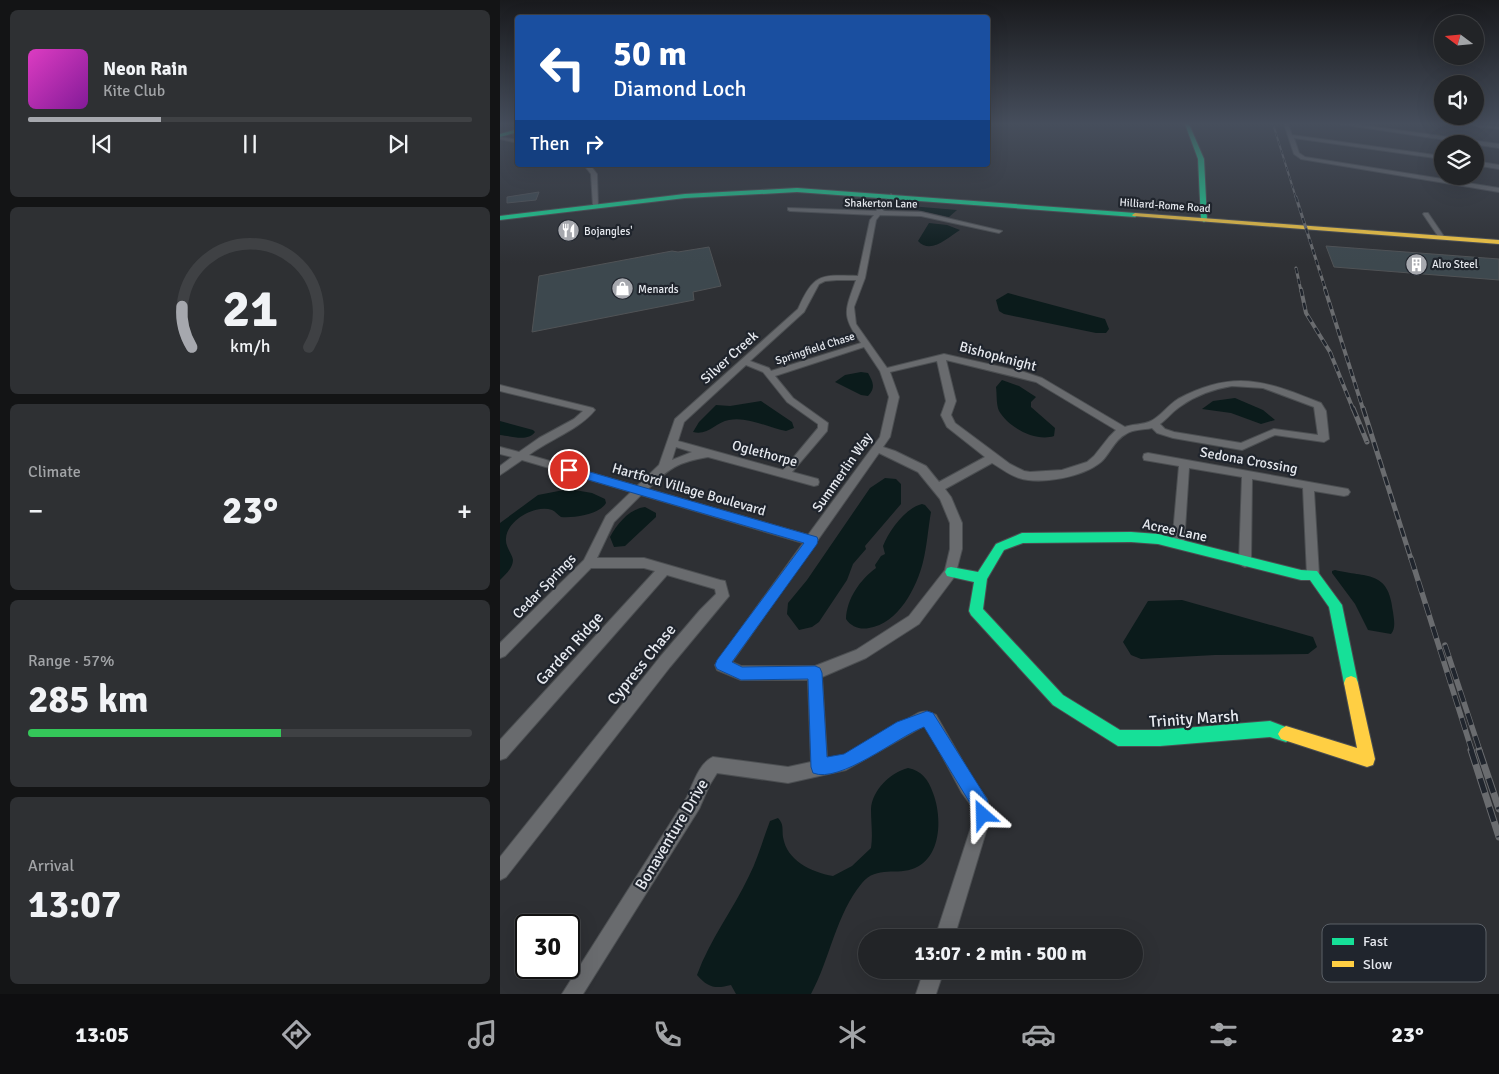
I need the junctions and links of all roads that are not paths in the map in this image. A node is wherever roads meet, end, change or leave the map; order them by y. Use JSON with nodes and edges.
{"nodes":[{"id":1,"x":591,"y":170,"type":"edge"},
{"id":2,"x":1202,"y":170,"type":"edge"},
{"id":3,"x":1379,"y":170,"type":"edge"},
{"id":4,"x":1499,"y":190,"type":"edge"},
{"id":5,"x":891,"y":196,"type":"junction"},
{"id":6,"x":596,"y":206,"type":"junction"},
{"id":7,"x":790,"y":209,"type":"dead end"},
{"id":8,"x":878,"y":212,"type":"junction"},
{"id":9,"x":1426,"y":214,"type":"dead end"},
{"id":10,"x":500,"y":218,"type":"edge"},
{"id":11,"x":1204,"y":220,"type":"junction"},
{"id":12,"x":999,"y":232,"type":"dead end"},
{"id":13,"x":1442,"y":238,"type":"junction"},
{"id":14,"x":1499,"y":242,"type":"edge"},
{"id":15,"x":861,"y":278,"type":"junction"},
{"id":16,"x":865,"y":344,"type":"junction"},
{"id":17,"x":941,"y":358,"type":"junction"},
{"id":18,"x":745,"y":362,"type":"junction"},
{"id":19,"x":885,"y":371,"type":"junction"},
{"id":20,"x":771,"y":374,"type":"junction"},
{"id":21,"x":500,"y":388,"type":"edge"},
{"id":22,"x":1154,"y":424,"type":"junction"},
{"id":23,"x":1123,"y":430,"type":"junction"},
{"id":24,"x":672,"y":443,"type":"junction"},
{"id":25,"x":878,"y":449,"type":"junction"},
{"id":26,"x":500,"y":450,"type":"edge"},
{"id":27,"x":708,"y":453,"type":"junction"},
{"id":28,"x":520,"y":456,"type":"junction"},
{"id":29,"x":994,"y":457,"type":"junction"},
{"id":30,"x":1148,"y":457,"type":"dead end"},
{"id":31,"x":1184,"y":464,"type":"junction"},
{"id":32,"x":664,"y":467,"type":"junction"},
{"id":33,"x":500,"y":471,"type":"edge"},
{"id":34,"x":785,"y":474,"type":"junction"},
{"id":35,"x":1246,"y":476,"type":"junction"},
{"id":36,"x":814,"y":482,"type":"dead end"},
{"id":37,"x":1308,"y":486,"type":"junction"},
{"id":38,"x":938,"y":488,"type":"junction"},
{"id":39,"x":640,"y":491,"type":"junction"},
{"id":40,"x":1344,"y":492,"type":"dead end"},
{"id":41,"x":812,"y":540,"type":"junction"},
{"id":42,"x":1178,"y":545,"type":"junction"},
{"id":43,"x":1245,"y":562,"type":"junction"},
{"id":44,"x":588,"y":563,"type":"junction"},
{"id":45,"x":664,"y":569,"type":"junction"},
{"id":46,"x":952,"y":572,"type":"junction"},
{"id":47,"x":1313,"y":575,"type":"junction"},
{"id":48,"x":981,"y":578,"type":"junction"},
{"id":49,"x":500,"y":652,"type":"edge"},
{"id":50,"x":815,"y":673,"type":"junction"},
{"id":51,"x":500,"y":752,"type":"edge"},
{"id":52,"x":819,"y":767,"type":"junction"},
{"id":53,"x":500,"y":871,"type":"edge"},
{"id":54,"x":947,"y":929,"type":"edge"},
{"id":55,"x":931,"y":979,"type":"edge"},
{"id":56,"x":572,"y":994,"type":"edge"},
{"id":57,"x":926,"y":994,"type":"edge"}],
"edges":[{"from":1,"to":6,"type":"street"},
{"from":2,"to":11,"type":"main road"},
{"from":3,"to":4,"type":"street"},
{"from":5,"to":6,"type":"main road","name":"Hilliard-Rome Road"},
{"from":5,"to":8,"type":"street","name":"Summerlin Way"},
{"from":5,"to":11,"type":"main road","name":"Hilliard-Rome Road"},
{"from":6,"to":10,"type":"main road","name":"Hilliard-Rome Road"},
{"from":7,"to":8,"type":"street","name":"Shakerton Lane"},
{"from":8,"to":12,"type":"street","name":"Shakerton Lane"},
{"from":8,"to":15,"type":"street","name":"Summerlin Way"},
{"from":9,"to":13,"type":"street"},
{"from":11,"to":13,"type":"main road","name":"Hilliard-Rome Road"},
{"from":13,"to":14,"type":"main road","name":"Hilliard-Rome Road"},
{"from":15,"to":16,"type":"street","name":"Summerlin Way"},
{"from":15,"to":18,"type":"street","name":"Silver Creek"},
{"from":16,"to":19,"type":"street","name":"Summerlin Way"},
{"from":16,"to":20,"type":"street","name":"Springfield Chase"},
{"from":17,"to":19,"type":"street","name":"Bishopknight"},
{"from":17,"to":23,"type":"street","name":"Bishopknight"},
{"from":17,"to":29,"type":"street"},
{"from":18,"to":20,"type":"street"},
{"from":18,"to":24,"type":"street","name":"Silver Creek"},
{"from":19,"to":25,"type":"street","name":"Summerlin Way"},
{"from":20,"to":34,"type":"street"},
{"from":21,"to":28,"type":"street"},
{"from":22,"to":22,"type":"street"},
{"from":22,"to":23,"type":"street"},
{"from":23,"to":29,"type":"street"},
{"from":24,"to":27,"type":"street","name":"Oglethorpe"},
{"from":24,"to":32,"type":"street","name":"Silver Creek"},
{"from":25,"to":38,"type":"street"},
{"from":25,"to":41,"type":"street","name":"Summerlin Way"},
{"from":26,"to":28,"type":"street","name":"Hartford Village Boulevard"},
{"from":27,"to":32,"type":"street","name":"Oglethorpe"},
{"from":27,"to":34,"type":"street","name":"Oglethorpe"},
{"from":28,"to":33,"type":"street"},
{"from":28,"to":39,"type":"street","name":"Hartford Village Boulevard"},
{"from":29,"to":38,"type":"street"},
{"from":30,"to":31,"type":"street","name":"Sedona Crossing"},
{"from":31,"to":35,"type":"street","name":"Sedona Crossing"},
{"from":31,"to":42,"type":"street"},
{"from":32,"to":39,"type":"street","name":"Silver Creek"},
{"from":34,"to":36,"type":"street","name":"Oglethorpe"},
{"from":35,"to":37,"type":"street","name":"Sedona Crossing"},
{"from":35,"to":43,"type":"street"},
{"from":37,"to":40,"type":"street","name":"Sedona Crossing"},
{"from":37,"to":47,"type":"street"},
{"from":38,"to":46,"type":"street"},
{"from":39,"to":41,"type":"street","name":"Hartford Village Boulevard"},
{"from":39,"to":44,"type":"street","name":"Cedar Springs"},
{"from":41,"to":50,"type":"street","name":"Summerlin Way"},
{"from":42,"to":43,"type":"main road","name":"Acree Lane"},
{"from":42,"to":48,"type":"main road","name":"Acree Lane"},
{"from":43,"to":47,"type":"main road","name":"Acree Lane"},
{"from":44,"to":45,"type":"street","name":"Cypress Chase"},
{"from":44,"to":49,"type":"street","name":"Cedar Springs"},
{"from":45,"to":51,"type":"street","name":"Garden Ridge"},
{"from":45,"to":53,"type":"street","name":"Cypress Chase"},
{"from":46,"to":48,"type":"main road"},
{"from":46,"to":50,"type":"street"},
{"from":47,"to":48,"type":"main road","name":"Trinity Marsh"},
{"from":50,"to":52,"type":"street"},
{"from":52,"to":54,"type":"street"},
{"from":52,"to":56,"type":"street","name":"Bonaventure Drive"},
{"from":55,"to":57,"type":"street"}]}
